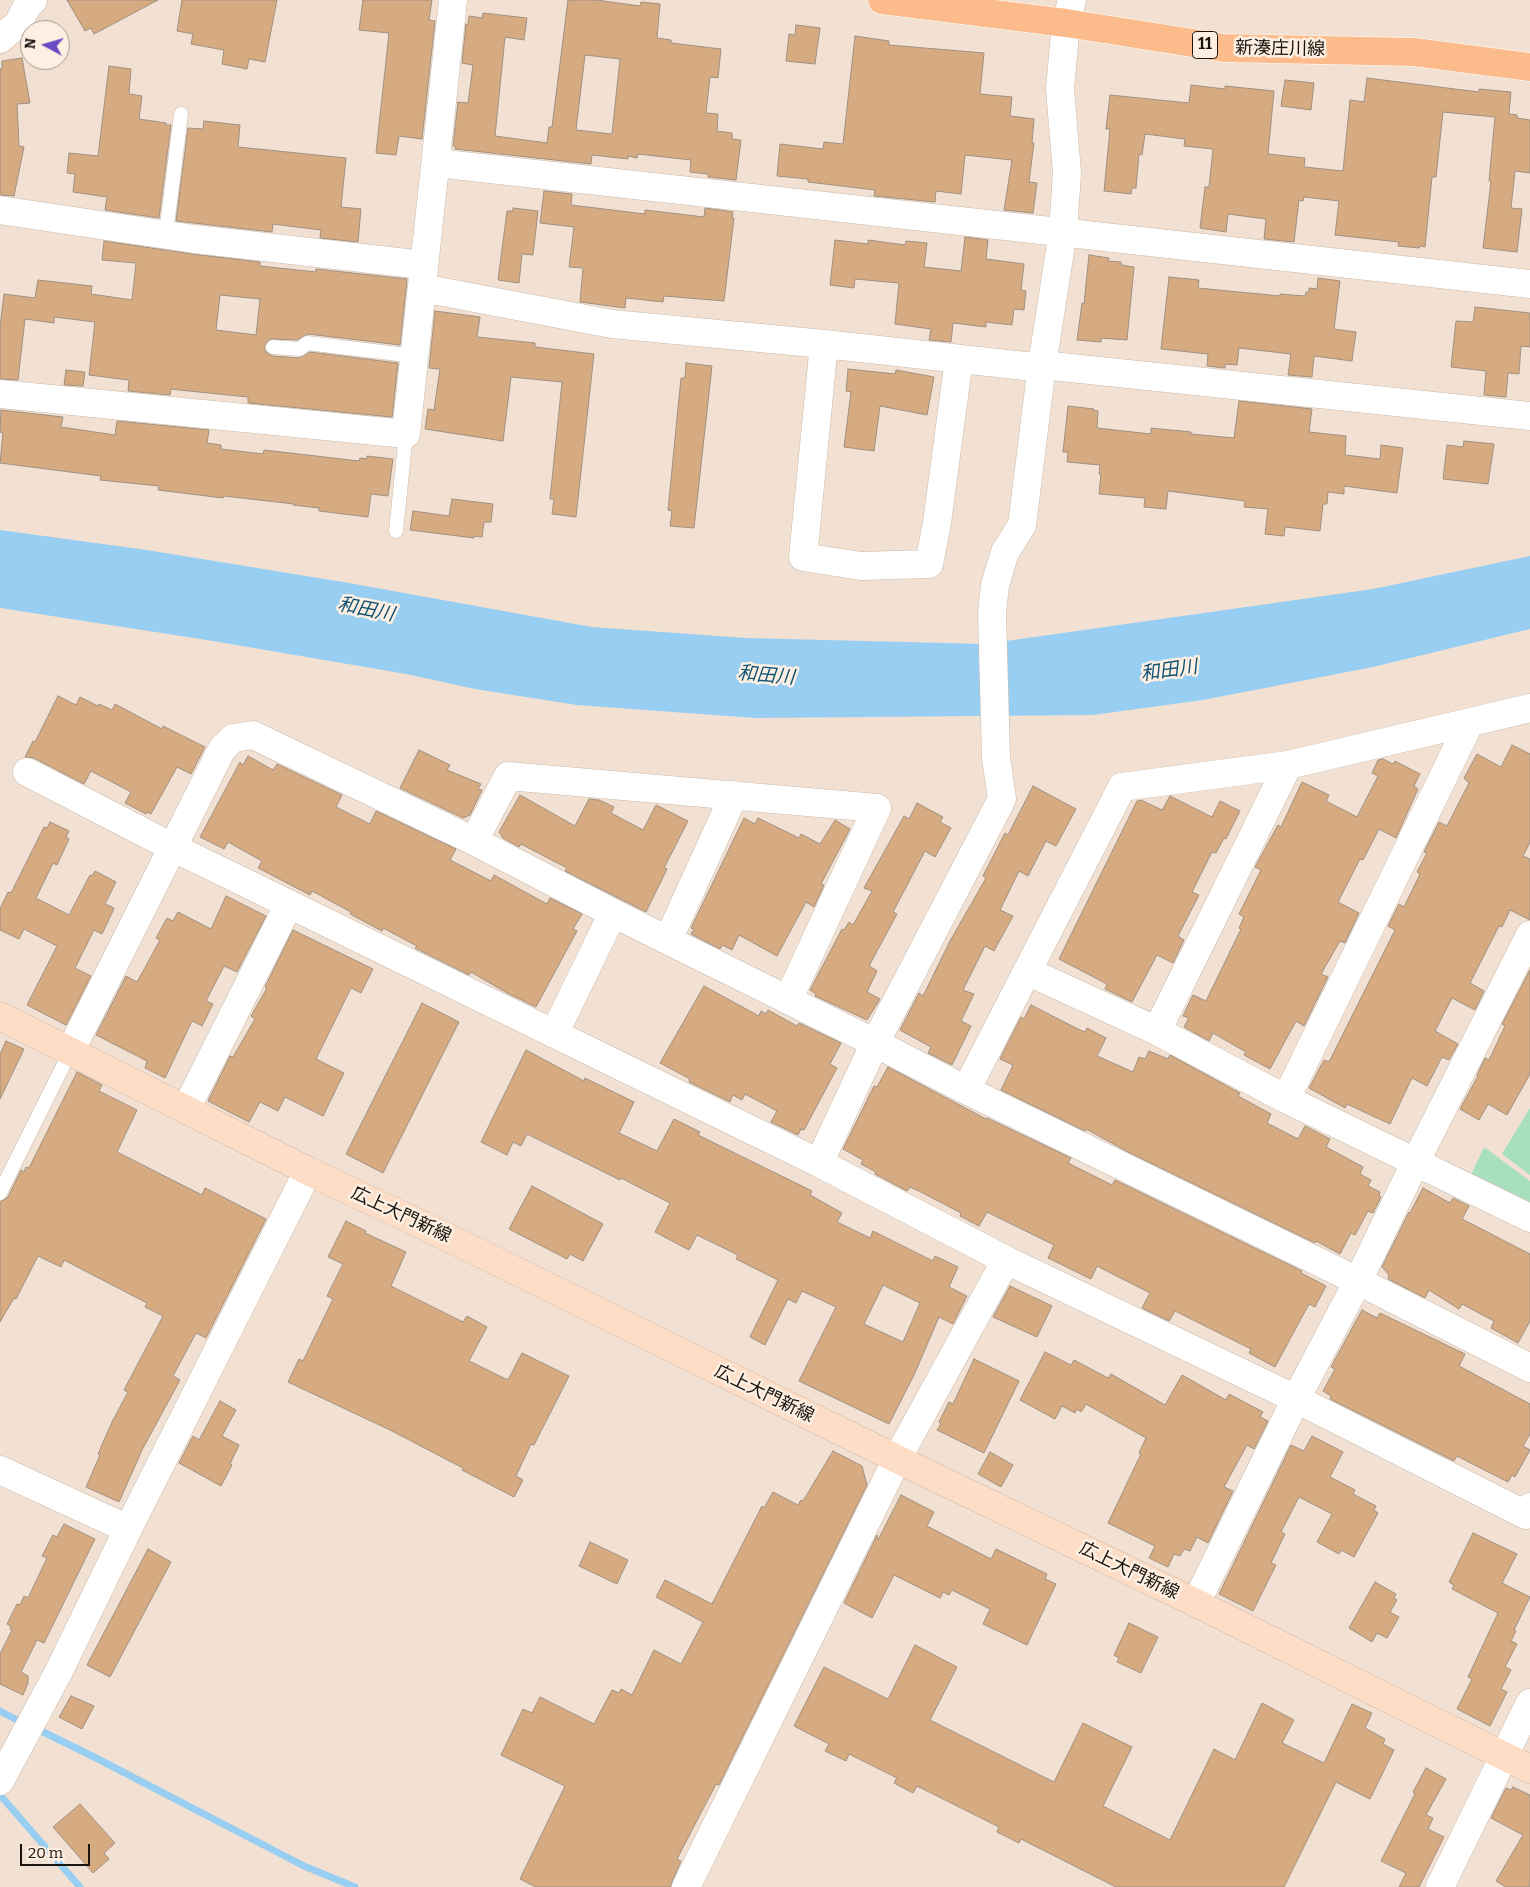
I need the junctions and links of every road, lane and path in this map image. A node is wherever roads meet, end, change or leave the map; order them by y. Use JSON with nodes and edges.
{"nodes":[{"id":1,"x":33,"y":0,"type":"edge"},
{"id":2,"x":454,"y":0,"type":"edge"},
{"id":3,"x":882,"y":0,"type":"edge"},
{"id":4,"x":1069,"y":12,"type":"edge"},
{"id":5,"x":0,"y":39,"type":"edge"},
{"id":6,"x":1530,"y":67,"type":"edge"},
{"id":7,"x":181,"y":114,"type":"dead end"},
{"id":8,"x":436,"y":163,"type":"junction"},
{"id":9,"x":0,"y":210,"type":"edge"},
{"id":10,"x":1063,"y":232,"type":"junction"},
{"id":11,"x":166,"y":234,"type":"junction"},
{"id":12,"x":423,"y":277,"type":"junction"},
{"id":13,"x":1530,"y":284,"type":"edge"},
{"id":14,"x":824,"y":344,"type":"junction"},
{"id":15,"x":273,"y":347,"type":"dead end"},
{"id":16,"x":415,"y":356,"type":"junction"},
{"id":17,"x":959,"y":359,"type":"junction"},
{"id":18,"x":1042,"y":365,"type":"junction"},
{"id":19,"x":0,"y":394,"type":"edge"},
{"id":20,"x":1530,"y":416,"type":"edge"},
{"id":21,"x":406,"y":434,"type":"junction"},
{"id":22,"x":396,"y":531,"type":"dead end"},
{"id":23,"x":1530,"y":708,"type":"edge"},
{"id":24,"x":1470,"y":722,"type":"junction"},
{"id":25,"x":1288,"y":765,"type":"junction"},
{"id":26,"x":27,"y":772,"type":"dead end"},
{"id":27,"x":734,"y":795,"type":"junction"},
{"id":28,"x":474,"y":841,"type":"junction"},
{"id":29,"x":174,"y":848,"type":"junction"},
{"id":30,"x":289,"y":904,"type":"junction"},
{"id":31,"x":613,"y":913,"type":"junction"},
{"id":32,"x":1530,"y":935,"type":"edge"},
{"id":33,"x":668,"y":940,"type":"junction"},
{"id":34,"x":1027,"y":971,"type":"junction"},
{"id":35,"x":788,"y":1000,"type":"junction"},
{"id":36,"x":0,"y":1016,"type":"edge"},
{"id":37,"x":1157,"y":1031,"type":"junction"},
{"id":38,"x":554,"y":1034,"type":"junction"},
{"id":39,"x":875,"y":1043,"type":"junction"},
{"id":40,"x":71,"y":1050,"type":"junction"},
{"id":41,"x":966,"y":1090,"type":"junction"},
{"id":42,"x":1286,"y":1099,"type":"junction"},
{"id":43,"x":186,"y":1110,"type":"junction"},
{"id":44,"x":819,"y":1163,"type":"junction"},
{"id":45,"x":1415,"y":1163,"type":"junction"},
{"id":46,"x":308,"y":1171,"type":"junction"},
{"id":47,"x":0,"y":1193,"type":"edge"},
{"id":48,"x":1530,"y":1218,"type":"edge"},
{"id":49,"x":1006,"y":1260,"type":"junction"},
{"id":50,"x":1358,"y":1281,"type":"junction"},
{"id":51,"x":1530,"y":1368,"type":"edge"},
{"id":52,"x":1296,"y":1399,"type":"junction"},
{"id":53,"x":897,"y":1460,"type":"junction"},
{"id":54,"x":0,"y":1470,"type":"edge"},
{"id":55,"x":1530,"y":1507,"type":"edge"},
{"id":56,"x":128,"y":1529,"type":"junction"},
{"id":57,"x":1196,"y":1603,"type":"junction"},
{"id":58,"x":1530,"y":1703,"type":"edge"},
{"id":59,"x":1504,"y":1757,"type":"junction"},
{"id":60,"x":1530,"y":1769,"type":"edge"},
{"id":61,"x":0,"y":1781,"type":"edge"},
{"id":62,"x":686,"y":1887,"type":"edge"},
{"id":63,"x":1440,"y":1887,"type":"edge"}],
"edges":[{"from":1,"to":5,"type":"street"},
{"from":2,"to":8,"type":"street"},
{"from":3,"to":4,"type":"main road","name":"新湊庄川線","number":"11"},
{"from":4,"to":6,"type":"main road","name":"新湊庄川線","number":"11"},
{"from":4,"to":10,"type":"street"},
{"from":7,"to":11,"type":"lane"},
{"from":8,"to":10,"type":"street"},
{"from":8,"to":12,"type":"street"},
{"from":9,"to":11,"type":"street"},
{"from":10,"to":13,"type":"street"},
{"from":10,"to":18,"type":"street"},
{"from":11,"to":12,"type":"street"},
{"from":12,"to":14,"type":"street"},
{"from":12,"to":16,"type":"street"},
{"from":14,"to":17,"type":"street"},
{"from":14,"to":17,"type":"street"},
{"from":15,"to":16,"type":"lane"},
{"from":16,"to":21,"type":"street"},
{"from":17,"to":18,"type":"street"},
{"from":18,"to":20,"type":"street"},
{"from":18,"to":39,"type":"street"},
{"from":19,"to":21,"type":"street"},
{"from":21,"to":22,"type":"lane"},
{"from":23,"to":24,"type":"street"},
{"from":24,"to":25,"type":"street"},
{"from":24,"to":42,"type":"street"},
{"from":25,"to":34,"type":"street"},
{"from":25,"to":37,"type":"street"},
{"from":26,"to":29,"type":"street"},
{"from":27,"to":28,"type":"street"},
{"from":27,"to":33,"type":"street"},
{"from":27,"to":35,"type":"street"},
{"from":28,"to":29,"type":"street"},
{"from":28,"to":31,"type":"street"},
{"from":29,"to":30,"type":"street"},
{"from":29,"to":40,"type":"street"},
{"from":30,"to":38,"type":"street"},
{"from":30,"to":43,"type":"street"},
{"from":31,"to":33,"type":"street"},
{"from":31,"to":38,"type":"street"},
{"from":32,"to":45,"type":"street"},
{"from":33,"to":35,"type":"street"},
{"from":34,"to":37,"type":"street"},
{"from":34,"to":41,"type":"street"},
{"from":35,"to":39,"type":"street"},
{"from":36,"to":40,"type":"main road","name":"広上大門新線"},
{"from":37,"to":42,"type":"street"},
{"from":38,"to":44,"type":"street"},
{"from":39,"to":41,"type":"street"},
{"from":39,"to":44,"type":"street"},
{"from":40,"to":43,"type":"main road","name":"広上大門新線"},
{"from":40,"to":47,"type":"lane"},
{"from":41,"to":50,"type":"street"},
{"from":42,"to":45,"type":"street"},
{"from":43,"to":46,"type":"main road","name":"広上大門新線"},
{"from":44,"to":49,"type":"street"},
{"from":45,"to":48,"type":"street"},
{"from":45,"to":50,"type":"street"},
{"from":46,"to":53,"type":"main road","name":"広上大門新線"},
{"from":46,"to":56,"type":"street"},
{"from":49,"to":52,"type":"street"},
{"from":49,"to":53,"type":"street"},
{"from":50,"to":51,"type":"street"},
{"from":50,"to":52,"type":"street"},
{"from":52,"to":55,"type":"street"},
{"from":52,"to":57,"type":"street"},
{"from":53,"to":57,"type":"main road","name":"広上大門新線"},
{"from":53,"to":62,"type":"street"},
{"from":54,"to":56,"type":"street"},
{"from":56,"to":61,"type":"street"},
{"from":57,"to":59,"type":"main road","name":"広上大門新線"},
{"from":58,"to":59,"type":"street"},
{"from":59,"to":60,"type":"main road","name":"広上大門新線"},
{"from":59,"to":63,"type":"street"}]}
